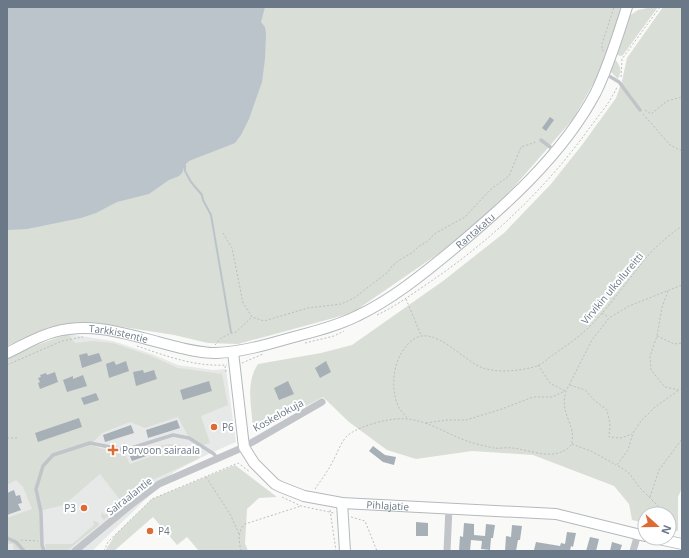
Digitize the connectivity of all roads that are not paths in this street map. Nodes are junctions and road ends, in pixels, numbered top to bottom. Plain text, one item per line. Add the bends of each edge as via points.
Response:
1 (627, 7) edge
2 (604, 73) junction
3 (640, 110) road end
4 (540, 140) road end
5 (555, 151) junction
6 (233, 352) junction
7 (7, 353) edge
8 (322, 402) dead end
9 (244, 447) junction
10 (218, 458) junction
11 (342, 503) junction
12 (449, 508) junction
13 (637, 534) edge
14 (7, 538) edge
15 (83, 549) edge
16 (24, 551) edge
17 (44, 551) edge
18 (75, 551) edge
19 (345, 551) edge
20 (447, 551) edge

1 - 2 street, Rantakatu
2 - 3 lane via 619,82
2 - 5 street, Rantakatu via 585,110
4 - 5 lane
5 - 6 street, Rantakatu via 484,224 429,269 383,301 330,327
6 - 7 street, Tarkkistentie via 196,351 96,328 53,332
6 - 9 street, Pihlajatie
8 - 9 street, Koskelokuja
9 - 10 street, Sairaalantie
9 - 11 street, Pihlajatie via 254,464 275,484 331,507
10 - 15 street, Sairaalantie via 159,484 132,504
10 - 17 lane via 189,438 173,435 125,450 90,443 53,455 43,466 36,489 41,512
11 - 12 street, Pihlajatie
11 - 19 street
12 - 13 street, Pihlajatie via 556,514
12 - 20 street
14 - 16 lane via 16,542
15 - 18 street, Sairaalantie

